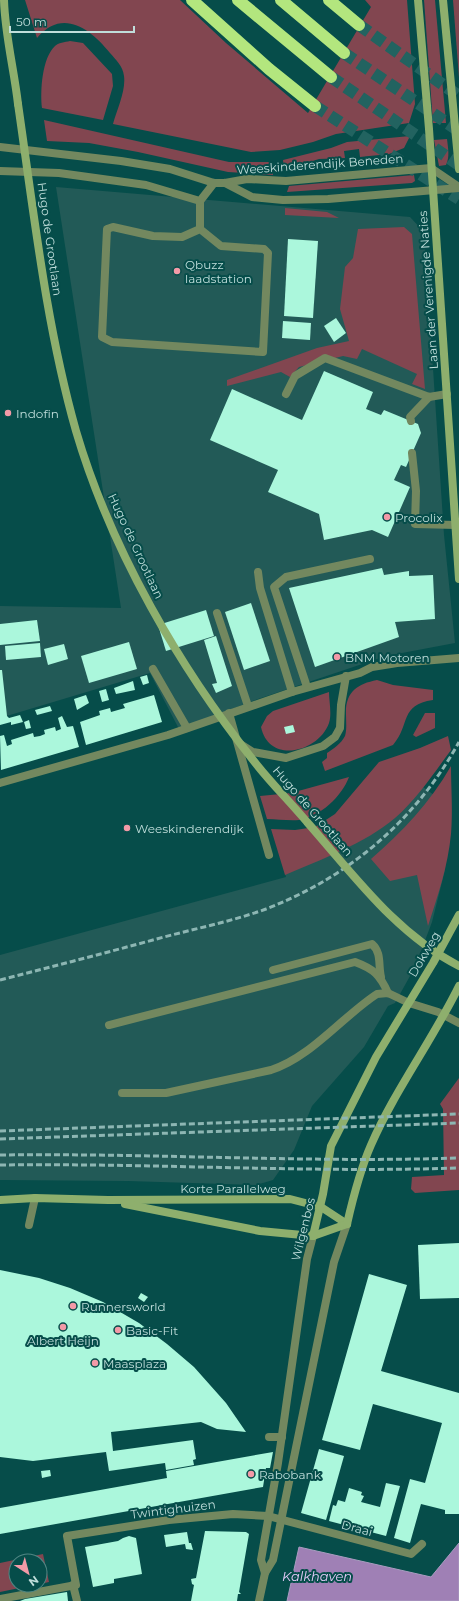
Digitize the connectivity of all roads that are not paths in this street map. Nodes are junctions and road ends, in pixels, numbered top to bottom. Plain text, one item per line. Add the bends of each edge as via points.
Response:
1 (4, 0) edge
2 (192, 0) edge
3 (238, 0) edge
4 (281, 0) edge
5 (329, 0) edge
6 (418, 0) edge
7 (443, 0) edge
8 (0, 18) edge
9 (359, 25) tunnel mouth
10 (5, 28) junction
11 (344, 53) tunnel mouth
12 (331, 78) tunnel mouth
13 (315, 106) tunnel mouth
14 (0, 147) edge
15 (431, 168) junction
16 (459, 169) edge
17 (0, 171) edge
18 (214, 182) junction
19 (225, 183) junction
20 (459, 188) edge
21 (433, 191) junction
22 (200, 201) junction
23 (200, 229) junction
24 (286, 394) dead end
25 (447, 394) junction
26 (429, 397) junction
27 (411, 421) dead end
28 (412, 453) dead end
29 (456, 525) junction
30 (370, 559) dead end
31 (258, 572) dead end
32 (459, 579) edge
33 (217, 613) dead end
34 (459, 658) edge
35 (153, 669) dead end
36 (346, 676) junction
37 (307, 687) junction
38 (292, 692) junction
39 (248, 706) junction
40 (230, 713) junction
41 (187, 728) junction
42 (238, 742) junction
43 (0, 783) edge
44 (269, 855) dead end
45 (459, 915) edge
46 (459, 966) edge
47 (273, 970) dead end
48 (381, 977) junction
49 (459, 986) edge
50 (388, 993) junction
51 (409, 1003) junction
52 (445, 1015) junction
53 (459, 1023) edge
54 (109, 1025) dead end
55 (122, 1093) dead end
56 (35, 1198) junction
57 (0, 1200) edge
58 (108, 1200) junction
59 (321, 1207) junction
60 (347, 1224) junction
61 (30, 1225) dead end
62 (313, 1236) junction
63 (269, 1437) dead end
64 (282, 1437) junction
65 (268, 1516) junction
66 (282, 1519) junction
67 (422, 1544) dead end
68 (265, 1572) junction
69 (73, 1585) junction
70 (0, 1599) edge
71 (77, 1601) edge
72 (259, 1601) edge

1 - 10 main road, Hugo de Grootlaan
2 - 13 highway via 269,69
3 - 12 highway
4 - 11 highway
5 - 9 highway
6 - 15 main road, Laan der Verenigde Naties
7 - 16 main road
8 - 10 main road, Hugo de Grootlaan
10 - 46 main road, Hugo de Grootlaan, bridge via 12,57 43,280 59,362 77,432 93,480 142,590 212,705 258,766 374,898 417,940
14 - 18 street, Weeskinderendijk Beneden via 64,153 170,169
15 - 19 street, Weeskinderendijk Beneden via 286,181 247,179
15 - 20 street, Weeskinderendijk Beneden
15 - 21 main road, Laan der Verenigde Naties
17 - 22 street via 59,173 146,185
18 - 19 street, Weeskinderendijk Beneden
18 - 22 street
19 - 21 street, Weeskinderendijk Beneden via 252,197 283,200
20 - 21 street, Weeskinderendijk Beneden
21 - 25 main road, Laan der Verenigde Naties
22 - 23 street
23 - 23 street via 221,246 264,249 268,253 263,352 112,342 102,337 107,229 113,227 153,236 182,237
24 - 26 street via 295,376 325,358
25 - 26 street
25 - 29 main road, Laan der Verenigde Naties
26 - 27 street via 410,417
28 - 29 street via 416,491 415,524
29 - 32 main road, Laan der Verenigde Naties
30 - 37 street via 286,576 274,587
31 - 38 street via 260,588
33 - 39 street
34 - 36 street via 397,662
35 - 41 street
36 - 37 street
36 - 42 street via 340,728 335,737 323,746 286,758 253,752
37 - 38 street
38 - 39 street
39 - 40 street
40 - 41 street
40 - 42 street
41 - 43 street
42 - 44 street
45 - 51 main road, Dokweg
47 - 48 street via 370,944 376,948 379,956
48 - 50 street
48 - 54 street via 367,966 355,962
49 - 52 main road
50 - 51 street
50 - 55 street via 377,994 368,1000 300,1056 279,1068 166,1093
51 - 52 street
51 - 59 main road, Wilgenbos via 376,1057 331,1146
52 - 53 street
52 - 60 main road via 370,1146
56 - 57 main road, Korte Parallelweg
56 - 58 main road, Korte Parallelweg
56 - 61 street
58 - 59 main road, Korte Parallelweg via 290,1199
58 - 62 main road, Korte Parallelweg via 260,1231
59 - 60 main road, Korte Parallelweg
59 - 62 main road, Wilgenbos
60 - 62 main road, Korte Parallelweg
60 - 66 street via 334,1262
62 - 64 street, Wilgenbos via 307,1259
63 - 64 street
64 - 65 street, Wilgenbos
65 - 66 street, Twintighuizen
65 - 68 street, Wilgenbos via 261,1560
65 - 69 street, Twintighuizen via 233,1514 169,1520 67,1536 76,1585
66 - 67 street, Draai via 410,1554
66 - 68 street via 273,1560
68 - 72 street
69 - 70 street
69 - 71 street

